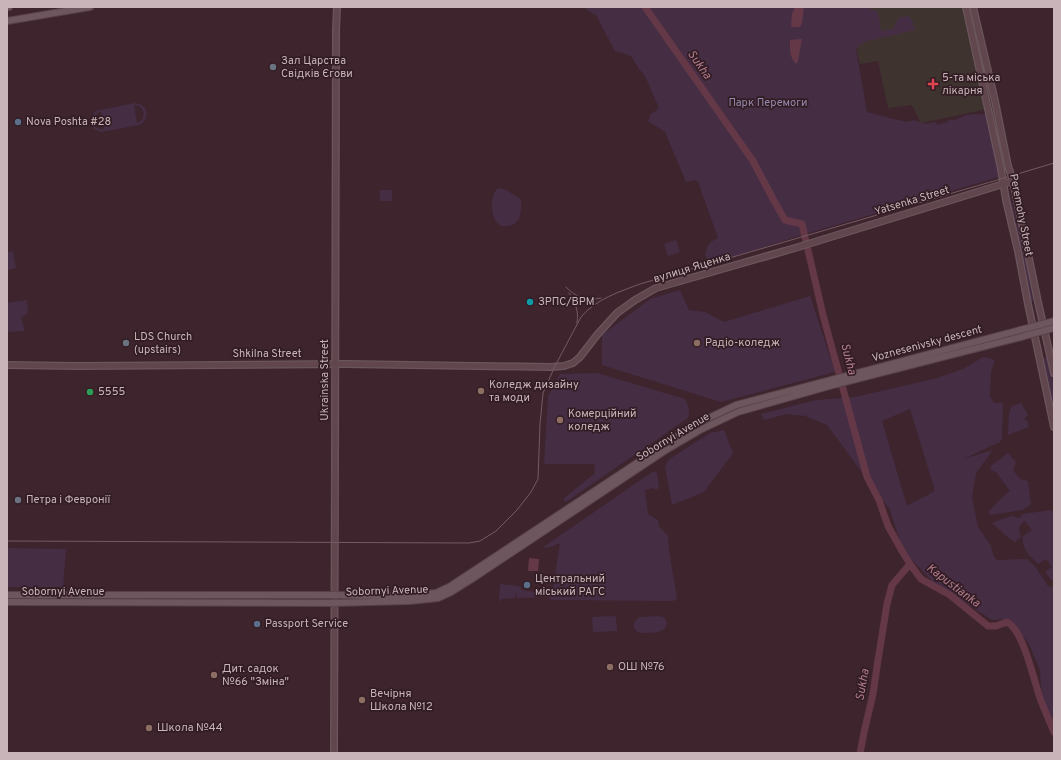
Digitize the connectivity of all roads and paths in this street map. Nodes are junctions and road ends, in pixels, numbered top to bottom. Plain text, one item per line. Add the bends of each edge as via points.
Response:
1 (90, 7) edge
2 (337, 7) edge
3 (966, 7) edge
4 (973, 7) edge
5 (7, 21) edge
6 (996, 104) junction
7 (987, 106) junction
8 (1013, 181) junction
9 (1003, 184) junction
10 (796, 248) joint
11 (1027, 248) junction
12 (1018, 251) junction
13 (1054, 321) edge
14 (1054, 328) edge
15 (1021, 333) junction
16 (335, 364) junction
17 (7, 365) edge
18 (551, 367) joint
19 (1054, 373) edge
20 (833, 383) junction
21 (736, 405) joint
22 (738, 412) joint
23 (1054, 427) edge
24 (7, 595) edge
25 (231, 595) junction
26 (334, 595) junction
27 (107, 599) junction
28 (7, 602) edge
29 (231, 602) junction
30 (334, 603) junction
31 (334, 753) edge

1 - 5 main road
2 - 16 main road, Ukrainska Street
3 - 7 main road, Peremohy Street
4 - 6 main road, Peremohy Street
6 - 7 main road
6 - 8 main road, Peremohy Street
7 - 9 main road, Peremohy Street
8 - 9 main road, Yatsenka Street
8 - 11 main road, Peremohy Street
9 - 10 main road, Yatsenka Street
9 - 12 main road, Peremohy Street
10 - 18 main road, вулиця Яценка via 656,288 617,313 574,363
11 - 12 main road
11 - 19 main road, Peremohy Street
12 - 23 main road, Peremohy Street
13 - 15 main road, Voznesenivsky descent, bridge
14 - 15 main road, Voznesenivsky descent, bridge
15 - 20 main road, Voznesenivsky descent
16 - 17 main road, Shkilna Street
16 - 18 main road, Shkilna Street
16 - 26 main road, Ukrainska Street
20 - 21 main road, Voznesenivsky descent
20 - 22 main road, Voznesenivsky descent
21 - 26 main road, Sobornyi Avenue via 696,424 436,593
22 - 30 main road, Sobornyi Avenue via 666,450 451,592 428,600
24 - 27 main road, Sobornyi Avenue
25 - 26 main road, Sobornyi Avenue
25 - 27 main road, Sobornyi Avenue
25 - 29 main road
26 - 30 main road, Ukrainska Street
27 - 28 main road, Sobornyi Avenue
27 - 29 main road, Sobornyi Avenue
29 - 30 main road, Sobornyi Avenue
30 - 31 main road, Ukrainska Street

